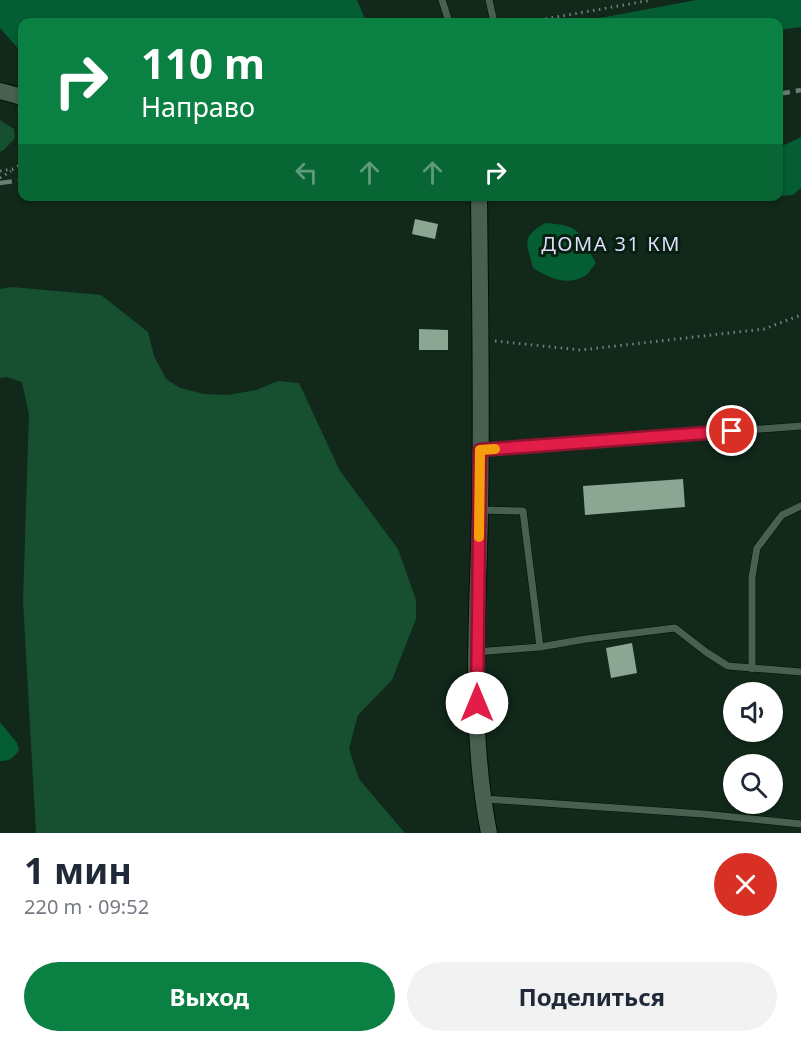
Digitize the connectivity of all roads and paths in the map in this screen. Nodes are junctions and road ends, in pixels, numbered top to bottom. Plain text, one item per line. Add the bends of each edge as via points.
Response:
1 (442, 0) edge
2 (489, 0) edge
3 (652, 0) edge
4 (448, 18) edge
5 (493, 18) edge
6 (551, 18) edge
7 (0, 91) edge
8 (18, 96) edge
9 (18, 166) edge
10 (13, 169) junction
11 (0, 171) edge
12 (0, 178) edge
13 (479, 201) edge
14 (801, 315) edge
15 (482, 340) junction
16 (801, 426) edge
17 (480, 450) junction
18 (801, 506) edge
19 (480, 510) junction
20 (540, 647) junction
21 (476, 652) junction
22 (752, 669) junction
23 (801, 672) edge
24 (482, 799) junction
25 (801, 824) edge
26 (489, 833) edge

1 - 4 lane
2 - 5 lane
3 - 6 path
7 - 8 main road
9 - 10 path
10 - 11 path
10 - 12 path
13 - 15 main road
14 - 15 path via 764,329 581,350
15 - 17 main road
16 - 17 lane
17 - 19 main road
18 - 22 lane via 782,515 757,548 752,577
19 - 20 lane via 523,511
19 - 21 main road
20 - 21 lane
20 - 22 lane via 675,628 728,666
21 - 24 main road
22 - 23 lane
24 - 25 lane
24 - 26 main road

